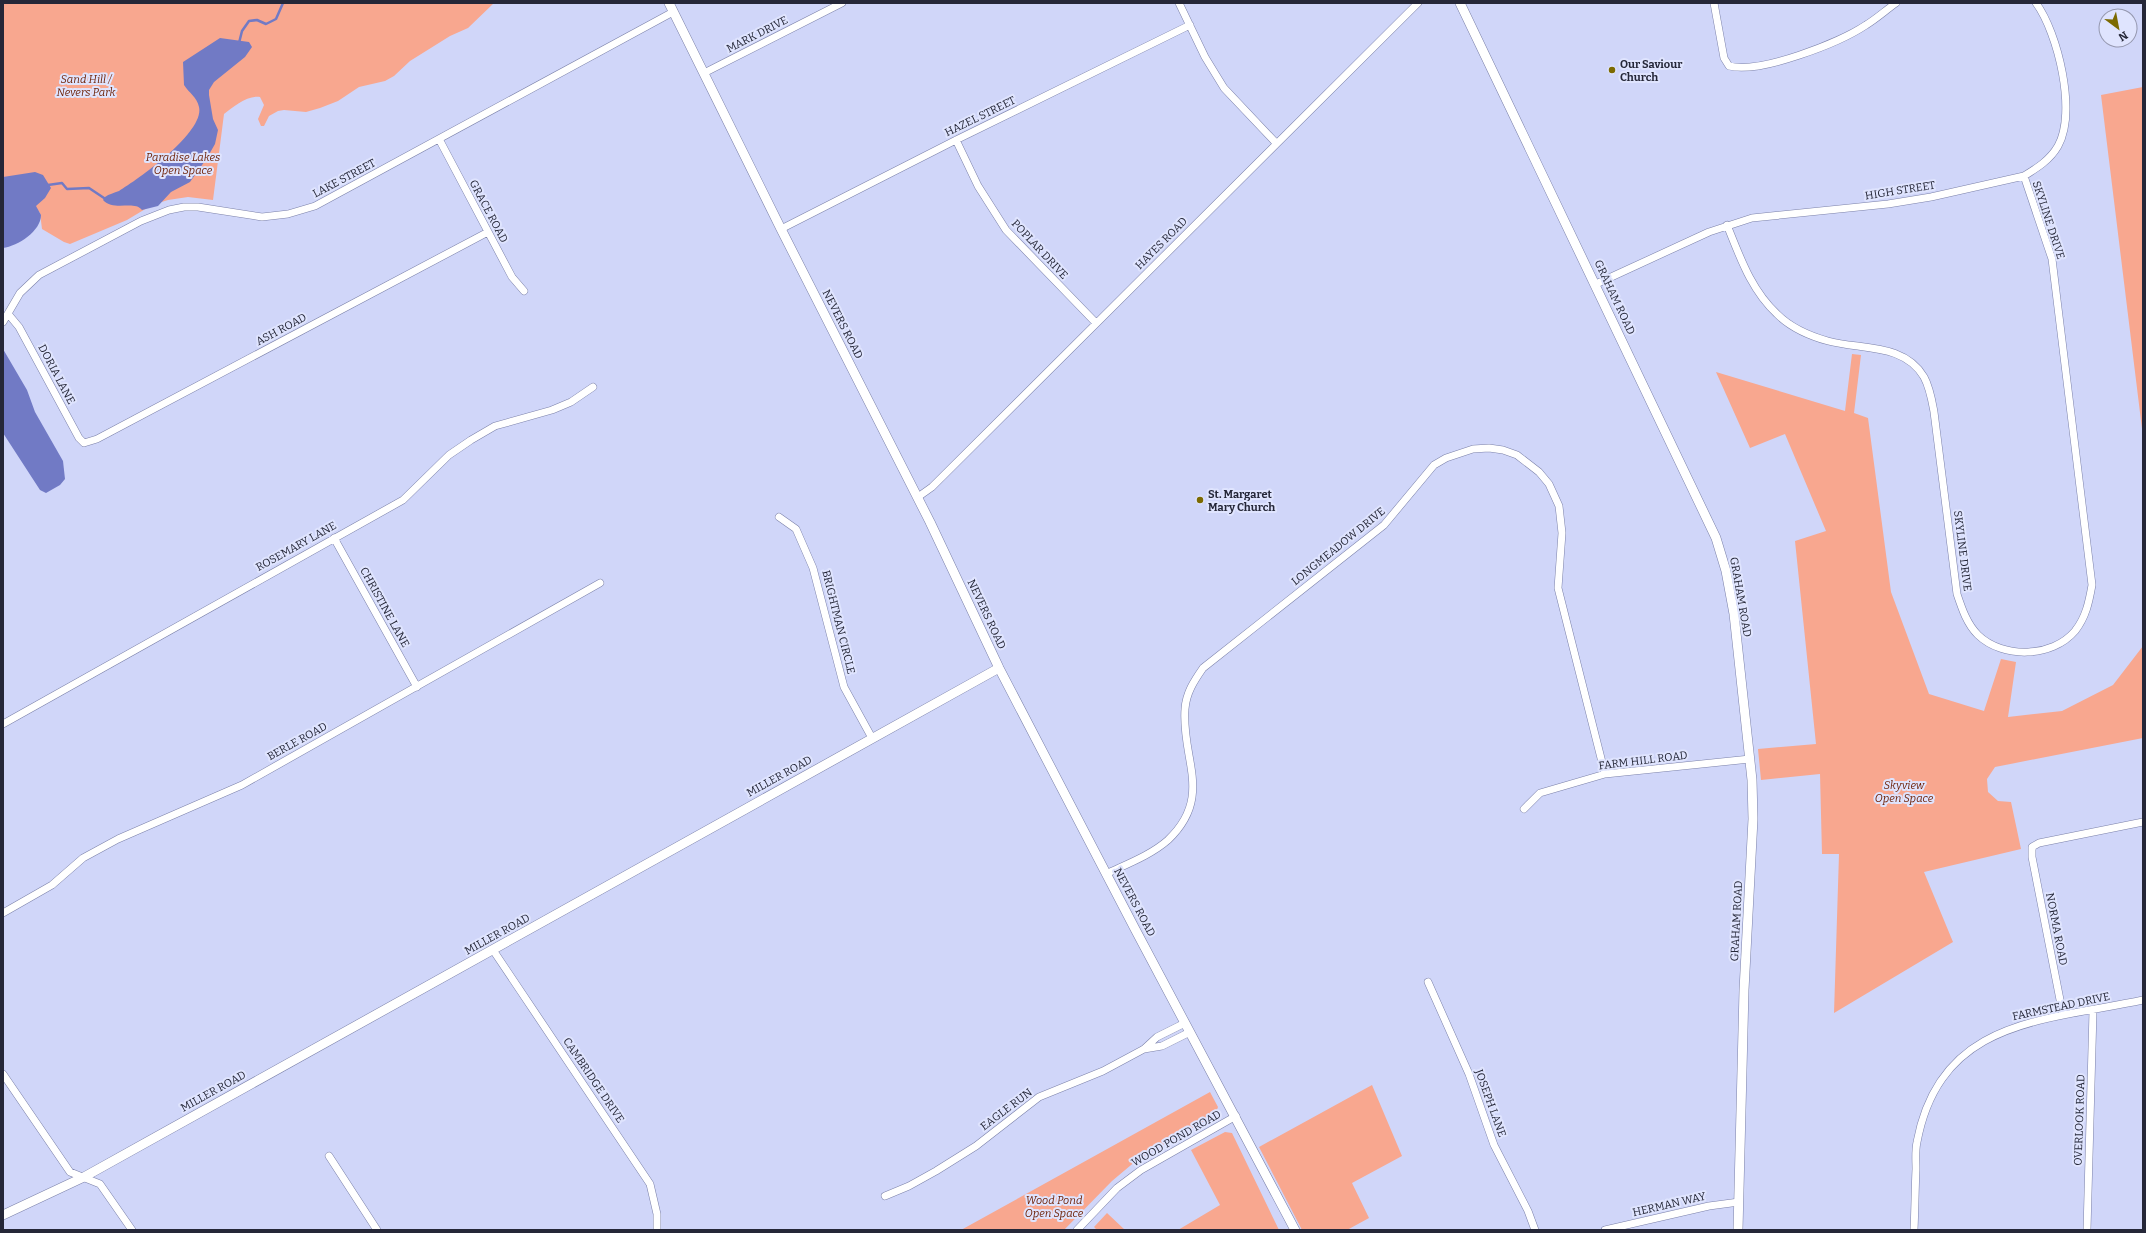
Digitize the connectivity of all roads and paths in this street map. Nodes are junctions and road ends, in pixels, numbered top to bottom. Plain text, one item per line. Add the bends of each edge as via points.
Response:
1 (669, 3) edge
2 (842, 3) edge
3 (1179, 3) edge
4 (1418, 3) edge
5 (1460, 3) edge
6 (1714, 3) edge
7 (1896, 3) edge
8 (2036, 3) edge
9 (673, 12) junction
10 (1190, 25) junction
11 (704, 73) junction
12 (439, 139) junction
13 (956, 140) junction
14 (1276, 143) junction
15 (2024, 176) junction
16 (1727, 225) junction
17 (781, 229) junction
18 (488, 232) junction
19 (1596, 284) junction
20 (524, 291) dead end
21 (9, 315) junction
22 (3, 322) edge
23 (1096, 323) junction
24 (593, 387) dead end
25 (84, 443) joint
26 (918, 497) junction
27 (779, 517) dead end
28 (334, 538) junction
29 (600, 583) dead end
30 (999, 668) junction
31 (417, 687) junction
32 (3, 724) edge
33 (872, 738) junction
34 (1750, 759) junction
35 (1605, 774) junction
36 (1524, 809) dead end
37 (2143, 822) edge
38 (1106, 874) junction
39 (3, 913) edge
40 (494, 950) junction
41 (1428, 982) dead end
42 (2143, 1000) edge
43 (2093, 1011) junction
44 (2063, 1015) junction
45 (1185, 1023) junction
46 (1190, 1032) junction
47 (1144, 1050) junction
48 (3, 1074) edge
49 (1236, 1116) junction
50 (329, 1156) dead end
51 (84, 1177) junction
52 (886, 1196) dead end
53 (1739, 1202) junction
54 (3, 1215) edge
55 (132, 1230) edge
56 (377, 1230) edge
57 (657, 1230) edge
58 (1077, 1230) edge
59 (1295, 1230) edge
60 (1535, 1230) edge
61 (1605, 1230) edge
62 (1738, 1230) edge
63 (1914, 1230) edge
64 (2087, 1230) edge

1 - 9 street, NEVERS ROAD
2 - 11 street, MARK DRIVE
3 - 10 street
4 - 14 street, HAYES ROAD
5 - 19 street, GRAHAM ROAD
6 - 7 street via 1724,58 1729,66 1740,68 1820,48 1866,26
8 - 15 street, HIGH STREET via 2055,43 2066,116 2064,132 2050,157
9 - 11 street, NEVERS ROAD
9 - 12 street, LAKE STREET
10 - 13 street, HAZEL STREET
10 - 14 street via 1224,88
11 - 17 street, NEVERS ROAD
12 - 18 street, GRACE ROAD
12 - 21 street, LAKE STREET via 315,206 288,214 262,217 184,206 141,221 39,275 20,294
13 - 17 street, HAZEL STREET
13 - 23 street, POPLAR DRIVE via 978,186 1006,230
14 - 23 street, HAYES ROAD
15 - 16 street, HIGH STREET via 1931,197 1752,218
15 - 16 street, SKYLINE DRIVE via 2052,259 2092,585 2088,609 2074,631 2053,646 2023,653 1999,649 1978,635 1964,615 1957,594 1931,394 1924,378 1914,365 1899,354 1827,341 1801,331 1778,315 1758,294 1742,265
16 - 19 street, HIGH STREET
17 - 26 street, NEVERS ROAD
18 - 20 street, GRACE ROAD via 512,277
18 - 25 street, ASH ROAD via 97,439
19 - 34 street, GRAHAM ROAD via 1716,538 1726,571 1734,614
21 - 22 street, LAKE STREET
21 - 25 street, DORIA LANE via 19,327
23 - 26 street, HAYES ROAD via 932,487
24 - 28 street, ROSEMARY LANE via 571,402 552,410 489,429 449,455 403,500
26 - 30 street, NEVERS ROAD
27 - 33 street, BRIGHTMAN CIRCLE via 796,529 813,568 844,687
28 - 31 street, CHRISTINE LANE
28 - 32 street, ROSEMARY LANE
29 - 31 street, BERLE ROAD
30 - 33 street, MILLER ROAD
30 - 38 street, NEVERS ROAD
31 - 39 street, BERLE ROAD via 242,785 118,839 83,858 52,885
33 - 40 street, MILLER ROAD
34 - 35 street, FARM HILL ROAD
34 - 53 street, GRAHAM ROAD via 1753,820 1744,990
35 - 36 street, FARM HILL ROAD via 1540,793
35 - 38 street, LONGMEADOW DRIVE via 1558,588 1562,520 1555,494 1539,472 1517,455 1503,450 1473,449 1446,458 1434,466 1384,525 1203,668 1188,693 1185,709 1194,788 1186,816 1167,840 1153,851
37 - 44 street, NORMA ROAD via 2039,842 2032,847
38 - 45 street, NEVERS ROAD
40 - 51 street, MILLER ROAD
40 - 57 street, CAMBRIDGE DRIVE via 650,1184 657,1214
41 - 60 street, JOSEPH LANE via 1469,1074 1494,1145
42 - 43 street, FARMSTEAD DRIVE
43 - 44 street, FARMSTEAD DRIVE
43 - 64 street, OVERLOOK ROAD
44 - 63 street, FARMSTEAD DRIVE via 2010,1028 1991,1036 1972,1048 1940,1081 1924,1111 1916,1144
45 - 46 street, NEVERS ROAD
45 - 47 street, EAGLE RUN via 1157,1037
46 - 47 street, EAGLE RUN via 1162,1046
46 - 49 street, NEVERS ROAD
47 - 52 street, EAGLE RUN via 1103,1071 1039,1097 976,1146 910,1186
48 - 51 street via 70,1172
49 - 58 street, WOOD POND ROAD via 1141,1170 1117,1188
49 - 59 street, NEVERS ROAD
50 - 56 street
51 - 54 street, MILLER ROAD
51 - 55 street via 100,1184
53 - 61 street, HERMAN WAY via 1709,1206
53 - 62 street, GRAHAM ROAD

